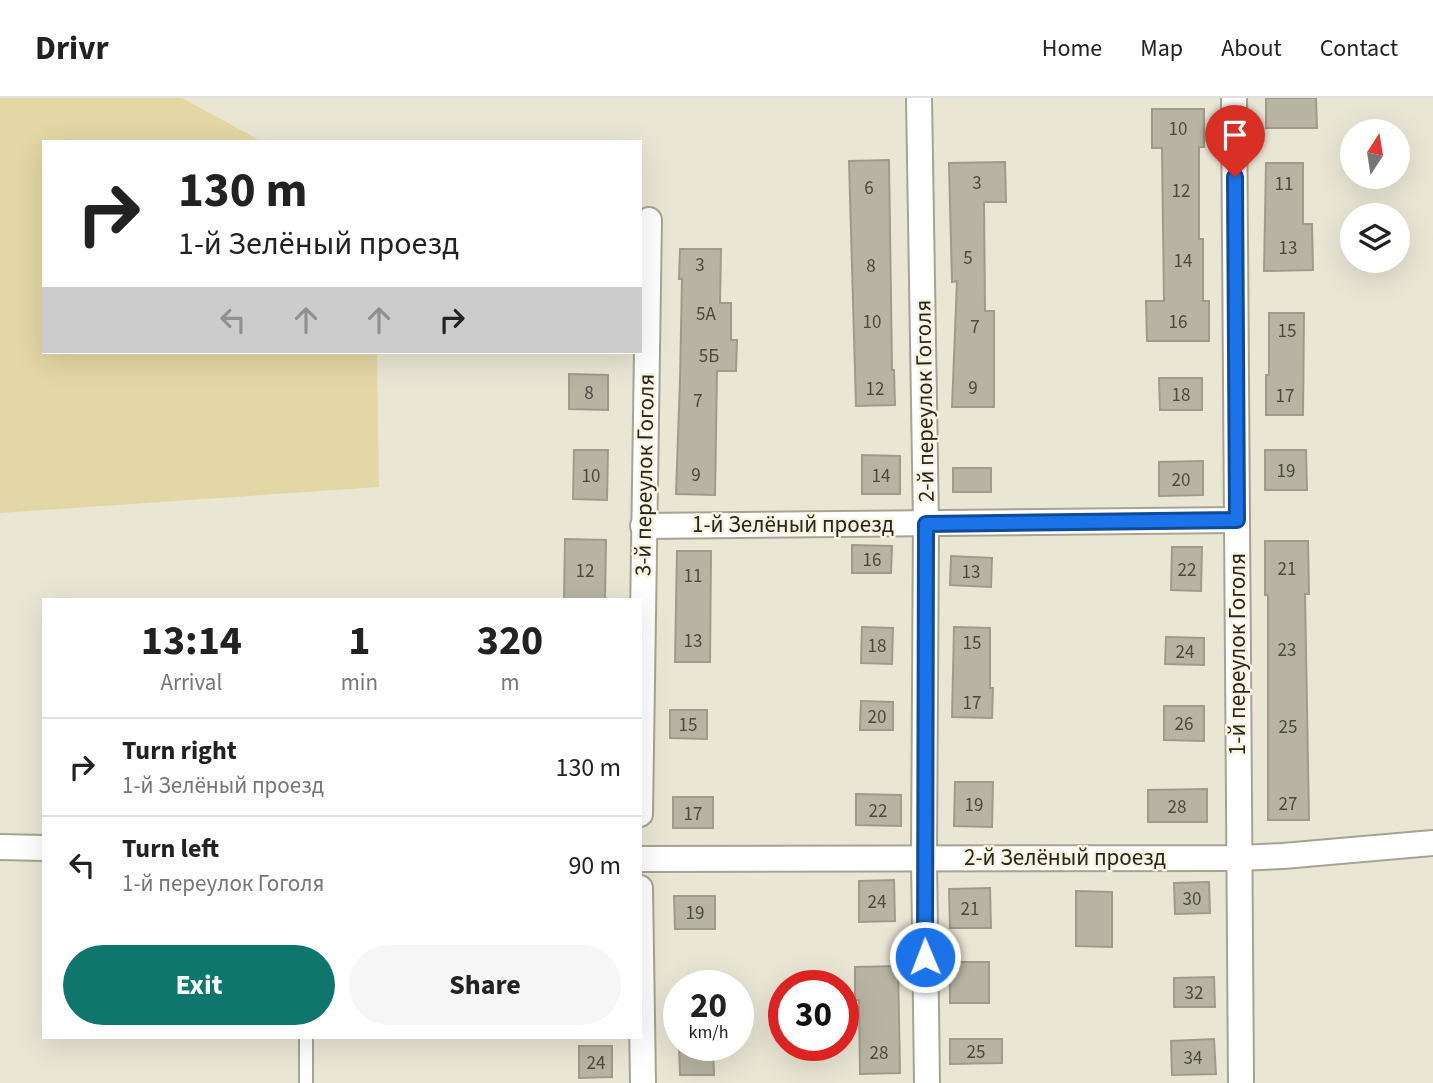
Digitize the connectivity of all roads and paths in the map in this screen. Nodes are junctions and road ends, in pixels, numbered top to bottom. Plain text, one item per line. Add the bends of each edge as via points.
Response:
1 (919, 98) edge
2 (1234, 98) edge
3 (649, 220) dead end
4 (1237, 520) junction
5 (926, 524) junction
6 (643, 526) junction
7 (642, 622) edge
8 (1433, 843) edge
9 (0, 847) edge
10 (42, 848) edge
11 (924, 857) junction
12 (1238, 858) junction
13 (642, 859) edge
14 (642, 1018) edge
15 (306, 1039) edge
16 (306, 1083) edge
17 (643, 1083) edge
18 (927, 1083) edge
19 (1241, 1083) edge

1 - 5 street, 2-й переулок Гоголя
2 - 4 street, 1-й переулок Гоголя
3 - 6 street, 3-й переулок Гоголя
4 - 5 street, 1-й Зелёный проезд
4 - 12 street, 1-й переулок Гоголя
5 - 6 street, 1-й Зелёный проезд
5 - 11 street, 2-й переулок Гоголя
6 - 7 street, 3-й переулок Гоголя
8 - 12 street, 2-й Зелёный проезд
9 - 10 street
11 - 12 street, 2-й Зелёный проезд
11 - 13 street, 2-й Зелёный проезд
11 - 18 street, 2-й переулок Гоголя
12 - 19 street, 1-й переулок Гоголя
14 - 17 street
15 - 16 lane

